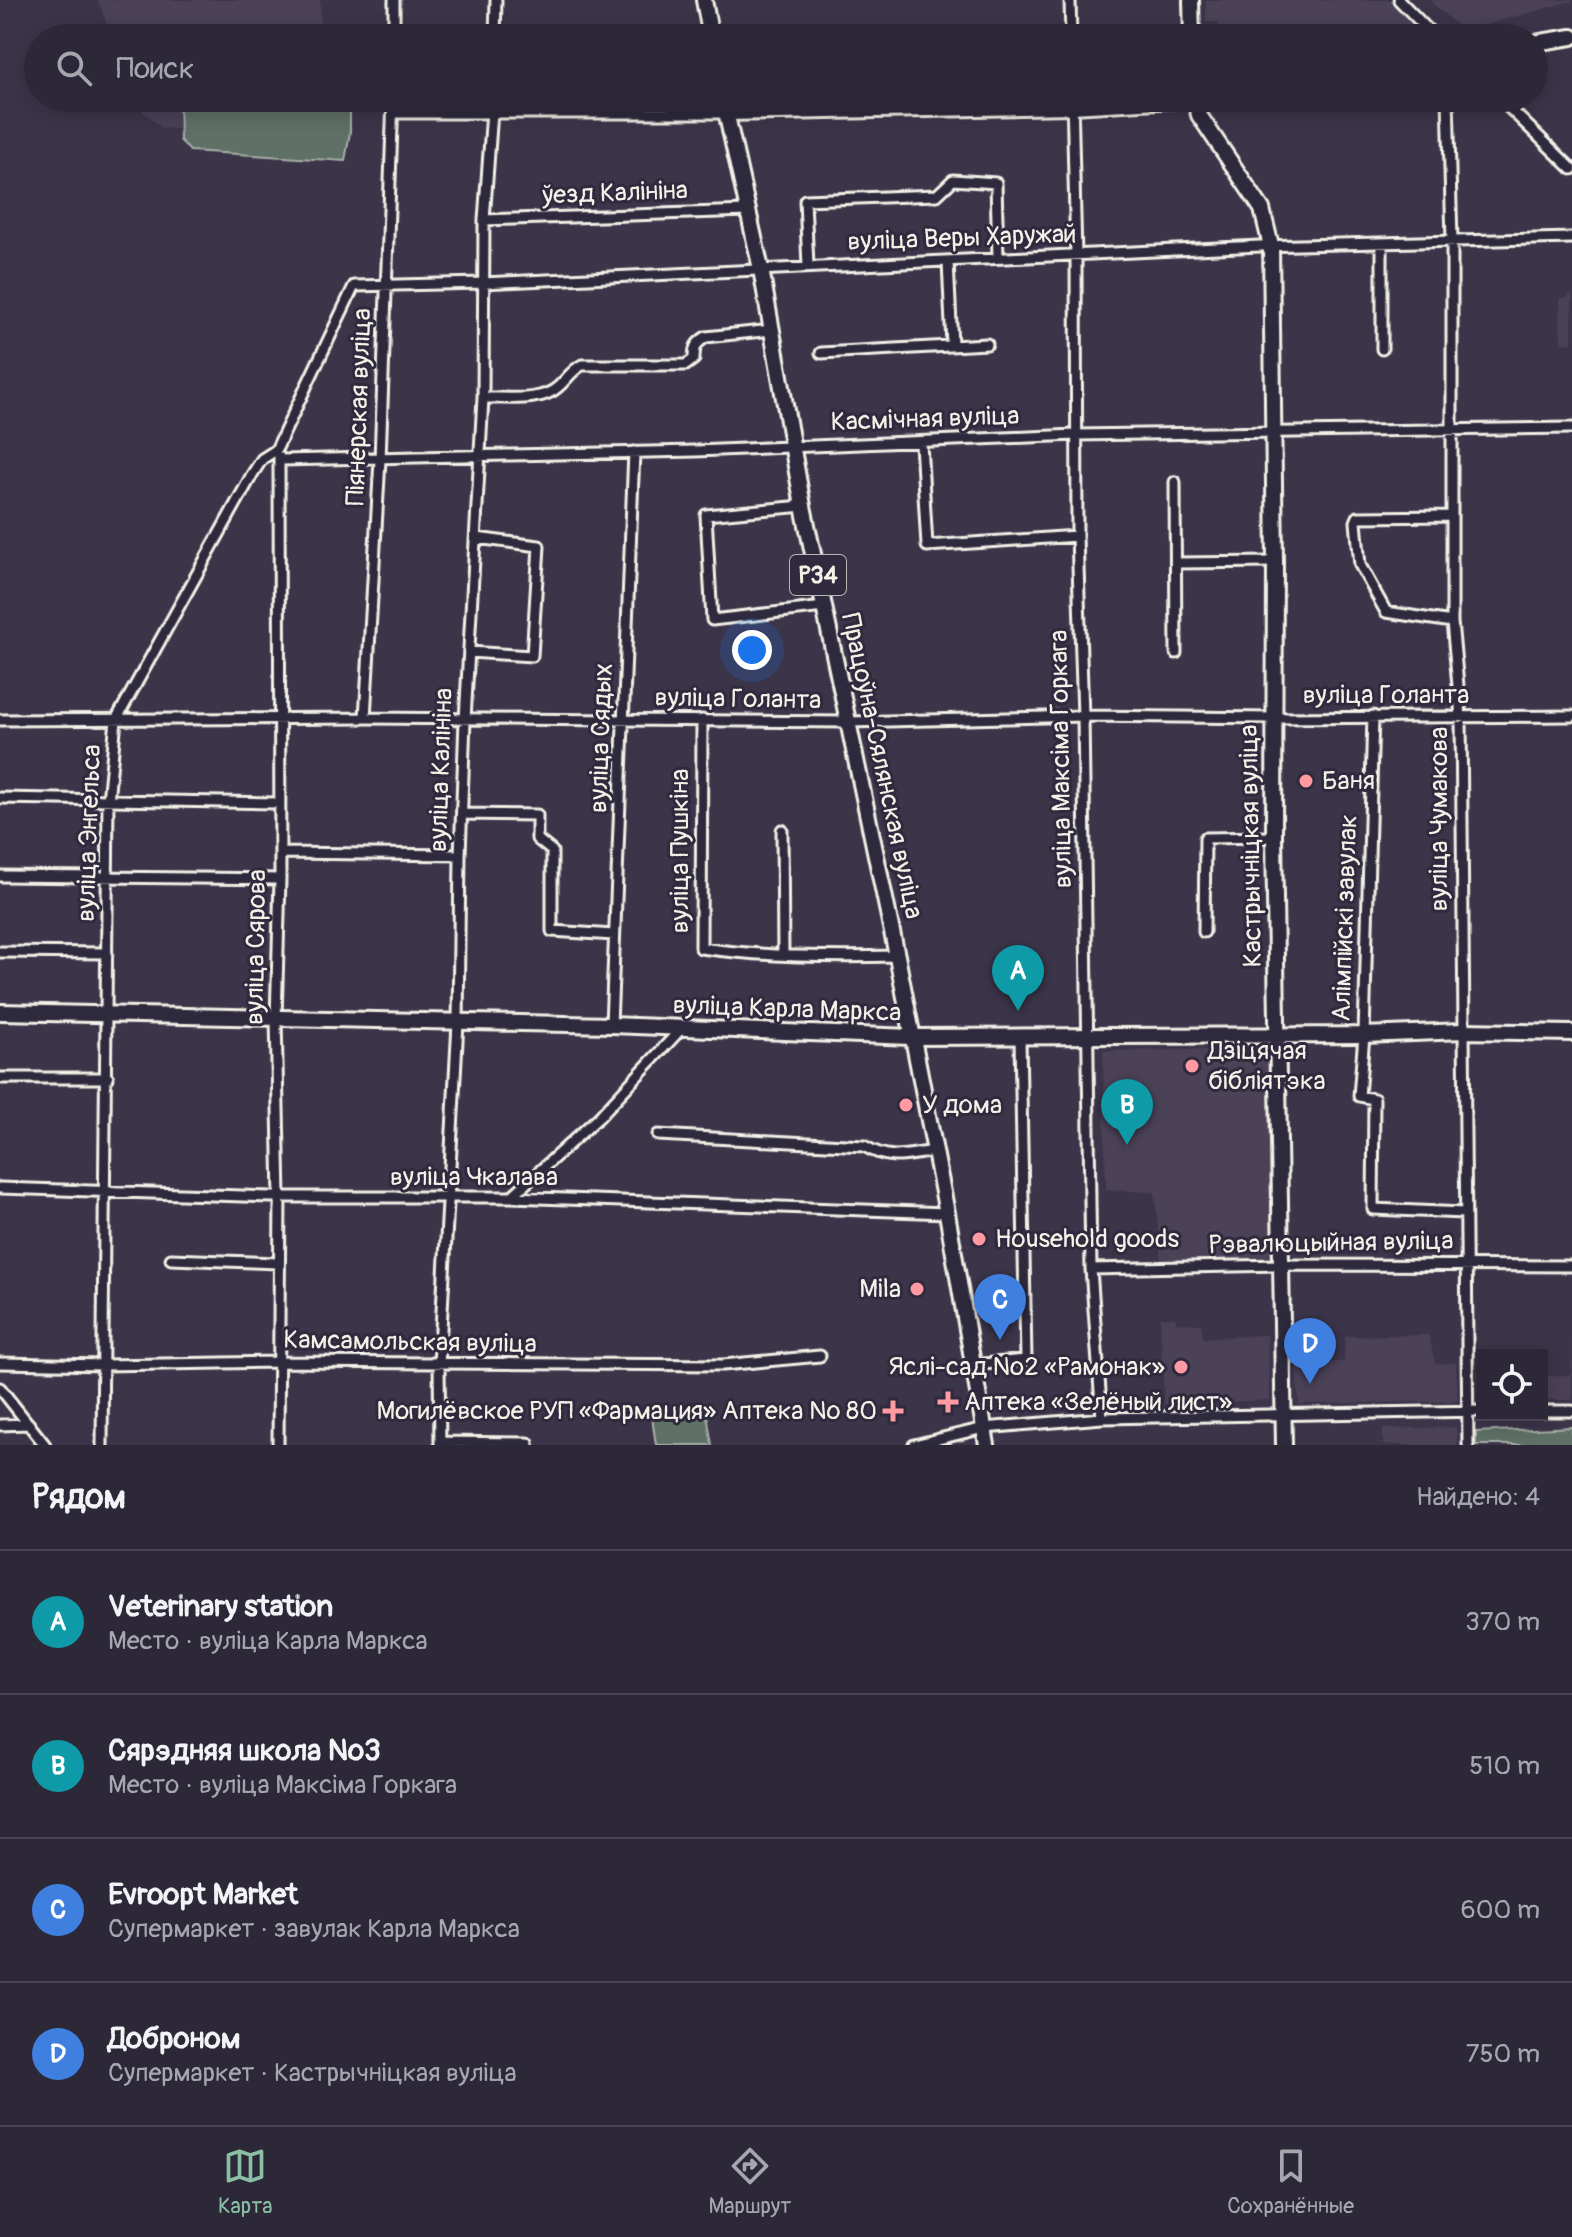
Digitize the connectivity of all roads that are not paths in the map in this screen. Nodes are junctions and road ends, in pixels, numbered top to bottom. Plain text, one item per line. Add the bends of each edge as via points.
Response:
1 (394, 0) edge
2 (496, 0) edge
3 (704, 0) edge
4 (1070, 0) edge
5 (1191, 0) edge
6 (1399, 0) edge
7 (394, 24) edge
8 (495, 24) edge
9 (708, 24) edge
10 (1071, 24) edge
11 (1192, 24) edge
12 (1422, 24) edge
13 (1572, 37) edge
14 (1548, 41) edge
15 (526, 112) edge
16 (725, 112) edge
17 (1072, 112) edge
18 (1199, 112) edge
19 (1448, 112) edge
20 (1513, 112) edge
21 (393, 113) joint
22 (493, 113) junction
23 (1572, 169) edge
24 (748, 211) junction
25 (484, 220) junction
26 (1572, 238) edge
27 (1452, 241) junction
28 (1382, 244) junction
29 (1271, 246) junction
30 (1076, 256) junction
31 (998, 258) junction
32 (948, 262) junction
33 (808, 266) junction
34 (761, 269) junction
35 (483, 283) junction
36 (386, 285) junction
37 (354, 286) joint
38 (772, 330) junction
39 (987, 344) dead end
40 (952, 345) junction
41 (1382, 349) dead end
42 (821, 353) dead end
43 (483, 398) junction
44 (1572, 428) edge
45 (1453, 429) junction
46 (1272, 430) junction
47 (1076, 435) junction
48 (921, 443) junction
49 (792, 446) junction
50 (276, 450) junction
51 (634, 452) junction
52 (478, 456) junction
53 (281, 460) junction
54 (380, 460) junction
55 (1175, 482) dead end
56 (803, 506) junction
57 (1452, 516) junction
58 (1077, 536) junction
59 (476, 538) junction
60 (1275, 562) junction
61 (1177, 563) junction
62 (824, 607) junction
63 (1452, 622) junction
64 (469, 652) junction
65 (1176, 653) dead end
66 (1083, 716) junction
67 (1373, 716) junction
68 (1572, 716) edge
69 (1461, 717) junction
70 (365, 718) junction
71 (1274, 718) junction
72 (624, 719) junction
73 (0, 720) edge
74 (116, 720) junction
75 (278, 720) junction
76 (465, 720) junction
77 (702, 720) junction
78 (849, 722) junction
79 (0, 798) edge
80 (108, 801) junction
81 (279, 803) junction
82 (463, 814) junction
83 (1205, 826) dead end
84 (782, 830) dead end
85 (1274, 837) junction
86 (1205, 838) junction
87 (280, 853) junction
88 (460, 855) junction
89 (0, 876) edge
90 (107, 879) junction
91 (280, 879) junction
92 (1204, 932) dead end
93 (614, 935) junction
94 (0, 952) edge
95 (107, 953) junction
96 (783, 955) junction
97 (897, 956) junction
98 (0, 1012) edge
99 (106, 1013) junction
100 (276, 1019) junction
101 (458, 1023) junction
102 (611, 1025) junction
103 (681, 1029) junction
104 (1463, 1031) junction
105 (1278, 1033) junction
106 (1572, 1033) edge
107 (1364, 1035) junction
108 (911, 1037) junction
109 (1087, 1037) junction
110 (1020, 1038) junction
111 (0, 1078) edge
112 (108, 1078) junction
113 (658, 1135) dead end
114 (935, 1151) junction
115 (0, 1188) edge
116 (104, 1190) junction
117 (280, 1197) junction
118 (511, 1197) junction
119 (447, 1198) junction
120 (947, 1213) junction
121 (1464, 1213) junction
122 (171, 1259) dead end
123 (278, 1263) junction
124 (1466, 1264) junction
125 (1282, 1265) junction
126 (1572, 1266) edge
127 (1091, 1269) junction
128 (820, 1356) dead end
129 (279, 1362) junction
130 (0, 1363) edge
131 (104, 1365) junction
132 (439, 1365) junction
133 (972, 1365) junction
134 (0, 1388) edge
135 (1468, 1411) junction
136 (1476, 1411) edge
137 (1548, 1411) edge
138 (1572, 1411) edge
139 (1284, 1416) junction
140 (1102, 1418) junction
141 (29, 1424) junction
142 (0, 1425) edge
143 (984, 1428) junction
144 (440, 1444) edge
145 (45, 1445) edge
146 (102, 1445) edge
147 (278, 1445) edge
148 (528, 1445) edge
149 (914, 1445) edge
150 (987, 1445) edge
151 (1284, 1445) edge
152 (1468, 1445) edge

1 - 7 street
2 - 8 street
3 - 9 street
4 - 10 street
5 - 11 street
6 - 12 street
13 - 14 street
15 - 22 street
16 - 24 street, Працоўна-Сялянская вуліца / Р34
17 - 30 street, вуліца Максіма Горкага
18 - 29 street, Кастрычніцкая вуліца via 1262,209
19 - 27 street, вуліца Чумакова
20 - 23 street
21 - 22 street
21 - 36 street, Піянерская вуліца
22 - 25 street, вуліца Калініна
24 - 25 street, ўезд Калініна
24 - 34 street, Працоўна-Сялянская вуліца / Р34
25 - 35 street, вуліца Калініна
26 - 27 street, вуліца Веры Харужай
27 - 28 street, вуліца Веры Харужай
27 - 45 street, вуліца Чумакова
28 - 29 street, вуліца Веры Харужай
28 - 41 street
29 - 30 street, вуліца Веры Харужай
29 - 46 street, Кастрычніцкая вуліца
30 - 31 street, вуліца Веры Харужай
30 - 47 street, вуліца Максіма Горкага
31 - 32 street, вуліца Веры Харужай
31 - 33 street via 996,183 953,180 937,195 805,200
32 - 33 street, вуліца Веры Харужай
32 - 40 street
33 - 34 street, вуліца Веры Харужай
34 - 35 street, вуліца Веры Харужай
34 - 38 street, Працоўна-Сялянская вуліца / Р34
35 - 36 street, вуліца Веры Харужай
35 - 43 street, вуліца Калініна
36 - 37 street, вуліца Веры Харужай
36 - 54 street, Піянерская вуліца
37 - 50 street, вуліца Энгельса
38 - 43 street via 706,337 686,365 582,365 545,396
38 - 49 street, Працоўна-Сялянская вуліца / Р34
39 - 40 street
40 - 42 street
43 - 52 street, вуліца Калініна
44 - 45 street, Касмічная вуліца
45 - 46 street, Касмічная вуліца
45 - 57 street, вуліца Чумакова
46 - 47 street, Касмічная вуліца
46 - 60 street, Кастрычніцкая вуліца
47 - 48 street, Касмічная вуліца
47 - 58 street, вуліца Максіма Горкага
48 - 49 street, Касмічная вуліца
48 - 58 street via 927,546
49 - 51 street, Касмічная вуліца
49 - 56 street, Працоўна-Сялянская вуліца / Р34
50 - 53 street, вуліца Сярова
50 - 74 street, вуліца Энгельса via 253,472
51 - 52 street, Касмічная вуліца
51 - 72 street, вуліца Сядых
52 - 54 street, Касмічная вуліца
52 - 59 street, вуліца Калініна
53 - 54 street, Касмічная вуліца
53 - 75 street, вуліца Сярова
54 - 70 street, Піянерская вуліца
55 - 61 street
56 - 62 street, Працоўна-Сялянская вуліца / Р34
56 - 62 street via 706,515 712,620
57 - 63 street, вуліца Чумакова
57 - 63 street via 1358,517 1356,522 1360,565 1386,612
58 - 66 street, вуліца Максіма Горкага
59 - 64 street, вуліца Калініна
59 - 64 street via 539,546 532,656
60 - 61 street
60 - 71 street, Кастрычніцкая вуліца
61 - 65 street
62 - 78 street, Працоўна-Сялянская вуліца / Р34
63 - 69 street, вуліца Чумакова
64 - 76 street, вуліца Калініна
66 - 71 street, вуліца Голанта
66 - 78 street, вуліца Голанта
66 - 109 street, вуліца Максіма Горкага
67 - 69 street, вуліца Голанта
67 - 71 street, вуліца Голанта
67 - 107 street, Алімпійскі завулак
68 - 69 street, вуліца Голанта
69 - 104 street, вуліца Чумакова
70 - 75 street, вуліца Голанта
70 - 76 street, вуліца Голанта
71 - 85 street, Кастрычніцкая вуліца
72 - 76 street, вуліца Голанта
72 - 77 street, вуліца Голанта
72 - 93 street, вуліца Сядых
73 - 74 street, вуліца Голанта
74 - 75 street, вуліца Голанта
74 - 80 street, вуліца Энгельса
75 - 81 street, вуліца Сярова
76 - 82 street, вуліца Калініна
77 - 78 street, вуліца Голанта
77 - 96 street, вуліца Пушкіна via 701,948
78 - 97 street, Працоўна-Сялянская вуліца / Р34
79 - 80 street
80 - 81 street
80 - 90 street, вуліца Энгельса
81 - 87 street, вуліца Сярова
82 - 88 street, вуліца Калініна
82 - 93 street via 537,815 537,839 552,851 552,931
83 - 86 street
84 - 96 street
85 - 86 street
85 - 105 street, Кастрычніцкая вуліца
86 - 92 street
87 - 88 street
87 - 91 street, вуліца Сярова
88 - 101 street, вуліца Калініна
89 - 90 street
90 - 91 street
90 - 95 street, вуліца Энгельса
91 - 100 street, вуліца Сярова
93 - 102 street, вуліца Сядых
94 - 95 street
95 - 99 street, вуліца Энгельса
96 - 97 street, вуліца Пушкіна
97 - 108 street, Працоўна-Сялянская вуліца / Р34
98 - 99 street, вуліца Карла Маркса
99 - 100 street, вуліца Карла Маркса
99 - 112 street, вуліца Энгельса
100 - 101 street, вуліца Карла Маркса
100 - 117 street, вуліца Сярова
101 - 102 street, вуліца Карла Маркса
101 - 119 street, вуліца Калініна
102 - 103 street, вуліца Карла Маркса
103 - 108 street, вуліца Карла Маркса
103 - 118 street via 599,1117
104 - 106 street, вуліца Карла Маркса
104 - 107 street, вуліца Карла Маркса
104 - 121 street, вуліца Чумакова
105 - 107 street, вуліца Карла Маркса
105 - 109 street, вуліца Карла Маркса
105 - 125 street, Кастрычніцкая вуліца
107 - 121 street, Алімпійскі завулак via 1359,1096 1374,1099 1373,1209
108 - 110 street, вуліца Карла Маркса
108 - 114 street, Працоўна-Сялянская вуліца / Р34
109 - 110 street, вуліца Карла Маркса
109 - 127 street, вуліца Максіма Горкага
110 - 133 street via 1026,1360
111 - 112 street
112 - 116 street, вуліца Энгельса
113 - 114 street via 864,1146 881,1156
114 - 120 street, Працоўна-Сялянская вуліца / Р34
115 - 116 street, вуліца Чкалава
116 - 117 street, вуліца Чкалава
116 - 131 street, вуліца Энгельса
117 - 119 street, вуліца Чкалава
117 - 123 street, вуліца Сярова
118 - 119 street, вуліца Чкалава
118 - 120 street, вуліца Чкалава
119 - 132 street, вуліца Калініна
120 - 133 street, Працоўна-Сялянская вуліца / Р34
121 - 124 street, вуліца Чумакова
122 - 123 street
123 - 129 street, вуліца Сярова
124 - 125 street, Рэвалюцыйная вуліца
124 - 126 street, Рэвалюцыйная вуліца
124 - 135 street, вуліца Чумакова
125 - 127 street, Рэвалюцыйная вуліца
125 - 139 street, Кастрычніцкая вуліца
127 - 140 street, вуліца Максіма Горкага
128 - 132 street, Камсамольская вуліца via 723,1365
129 - 131 street, Камсамольская вуліца
129 - 132 street, Камсамольская вуліца
129 - 147 street, вуліца Сярова
130 - 131 street, Камсамольская вуліца
131 - 146 street, вуліца Энгельса
132 - 144 street, вуліца Калініна
133 - 143 street, Працоўна-Сялянская вуліца / Р34
134 - 141 street
135 - 136 street
135 - 139 street
135 - 152 street, вуліца Чумакова
137 - 138 street
139 - 140 street
139 - 151 street, Кастрычніцкая вуліца
140 - 143 street
141 - 142 street
141 - 145 street
143 - 149 street
143 - 150 street, Працоўна-Сялянская вуліца / Р34
144 - 148 street

